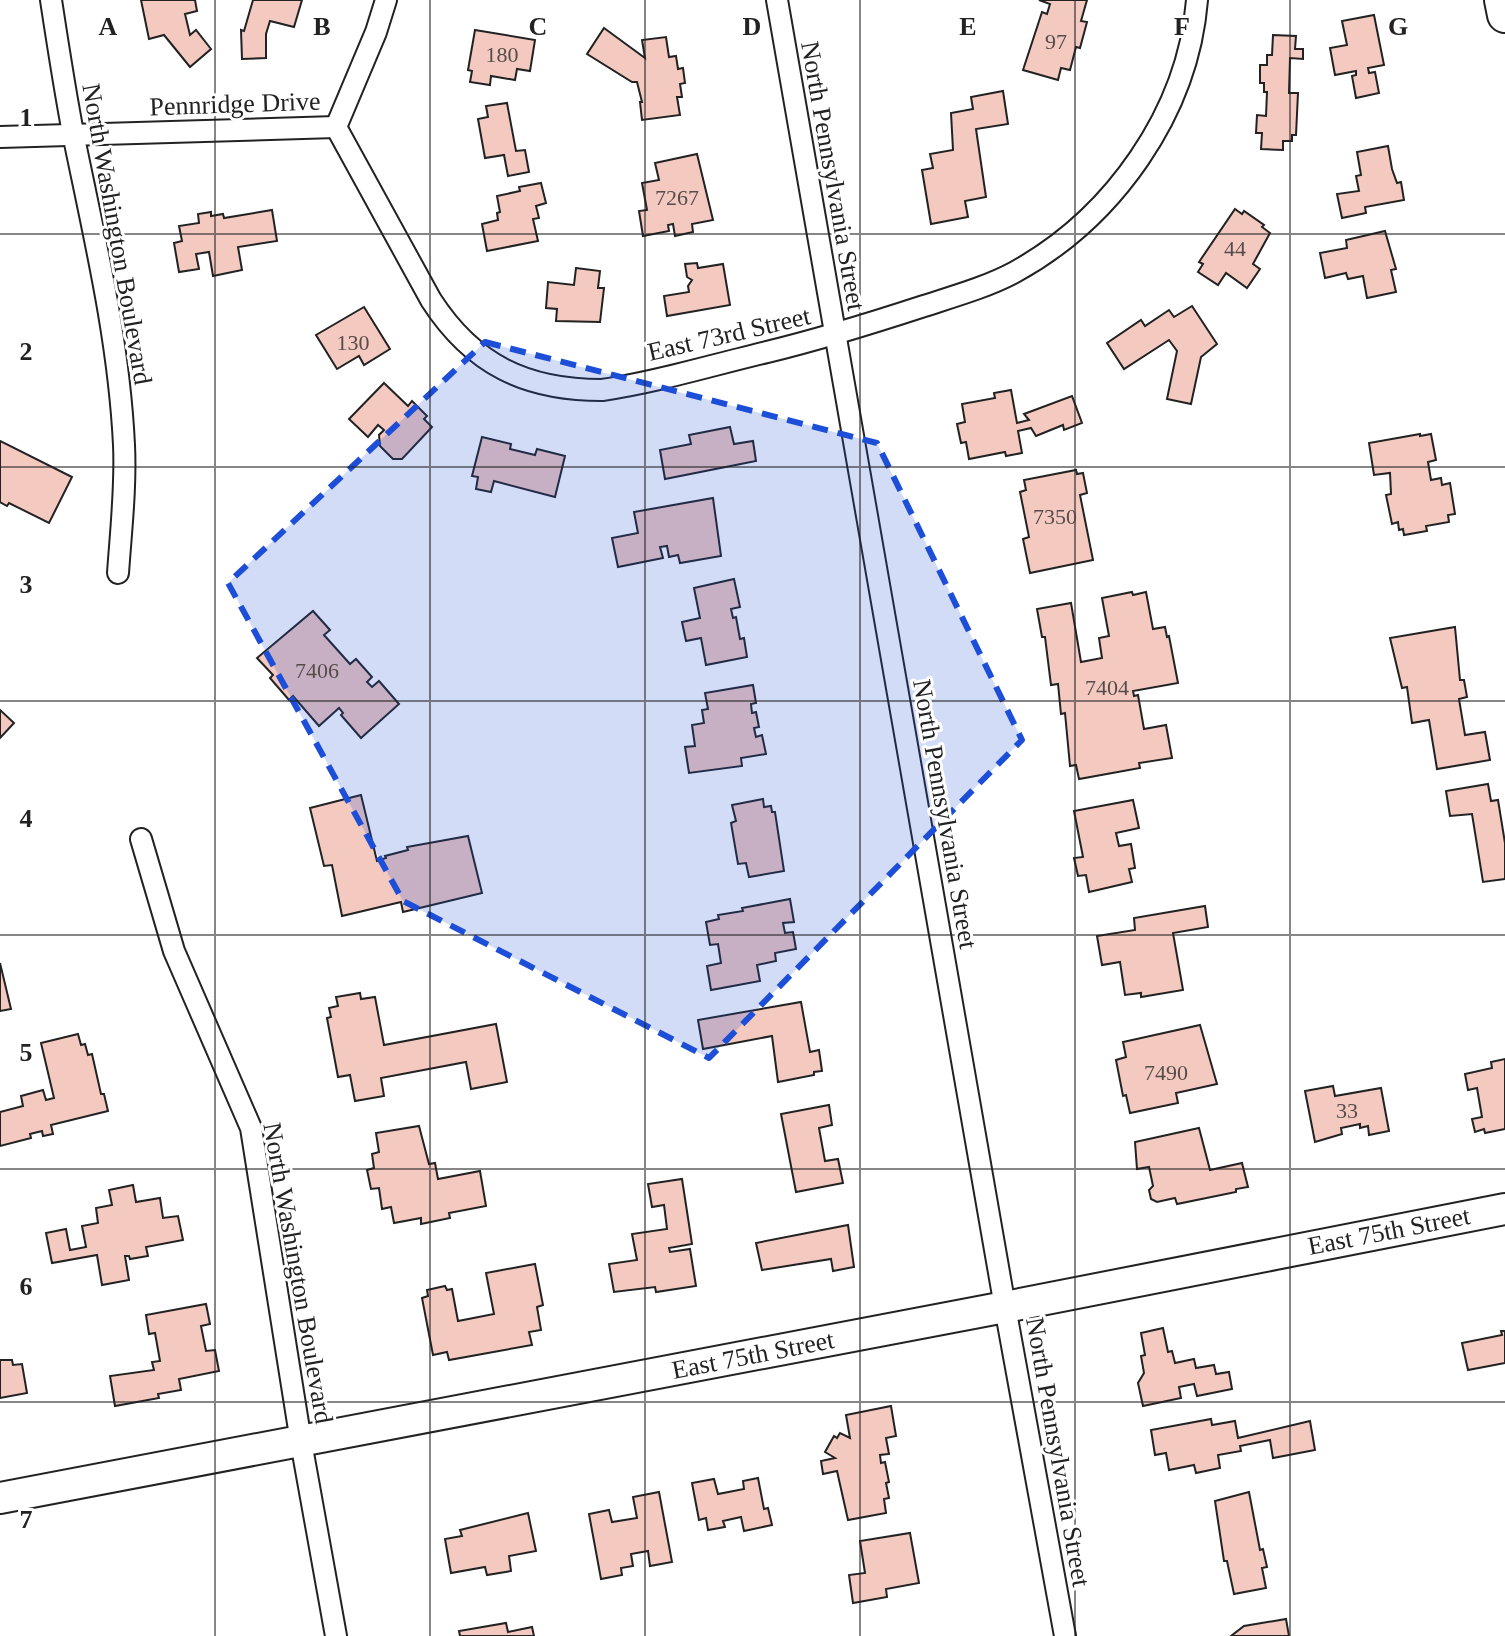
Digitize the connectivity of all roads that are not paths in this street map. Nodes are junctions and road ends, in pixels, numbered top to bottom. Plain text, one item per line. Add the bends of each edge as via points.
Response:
1 (51, 0) edge
2 (386, 0) edge
3 (777, 0) edge
4 (1197, 0) edge
5 (1502, 0) edge
6 (1505, 15) edge
7 (336, 127) junction
8 (74, 135) junction
9 (0, 137) edge
10 (834, 336) junction
11 (118, 573) dead end
12 (141, 839) dead end
13 (1505, 1209) edge
14 (1005, 1307) junction
15 (301, 1442) junction
16 (0, 1498) edge
17 (336, 1636) edge
18 (1065, 1636) edge

1 - 8 street, North Washington Boulevard
2 - 7 street, Pennridge Drive
3 - 10 street, North Pennsylvania Street
4 - 10 street, East 73rd Street via 1185,60 1168,107 1140,157 1098,209 1014,272
5 - 6 main road
7 - 8 street, Pennridge Drive
7 - 10 street, East 73rd Street via 439,313 486,358 522,379 562,390 602,390
8 - 9 street, Pennridge Drive
8 - 11 street, North Washington Boulevard via 105,281 118,378 124,446
10 - 14 street, North Pennsylvania Street
12 - 15 street, North Washington Boulevard via 174,951 251,1128
13 - 14 street, East 75th Street
14 - 15 street, East 75th Street
14 - 18 street, North Pennsylvania Street
15 - 16 street, East 75th Street
15 - 17 street, North Washington Boulevard

